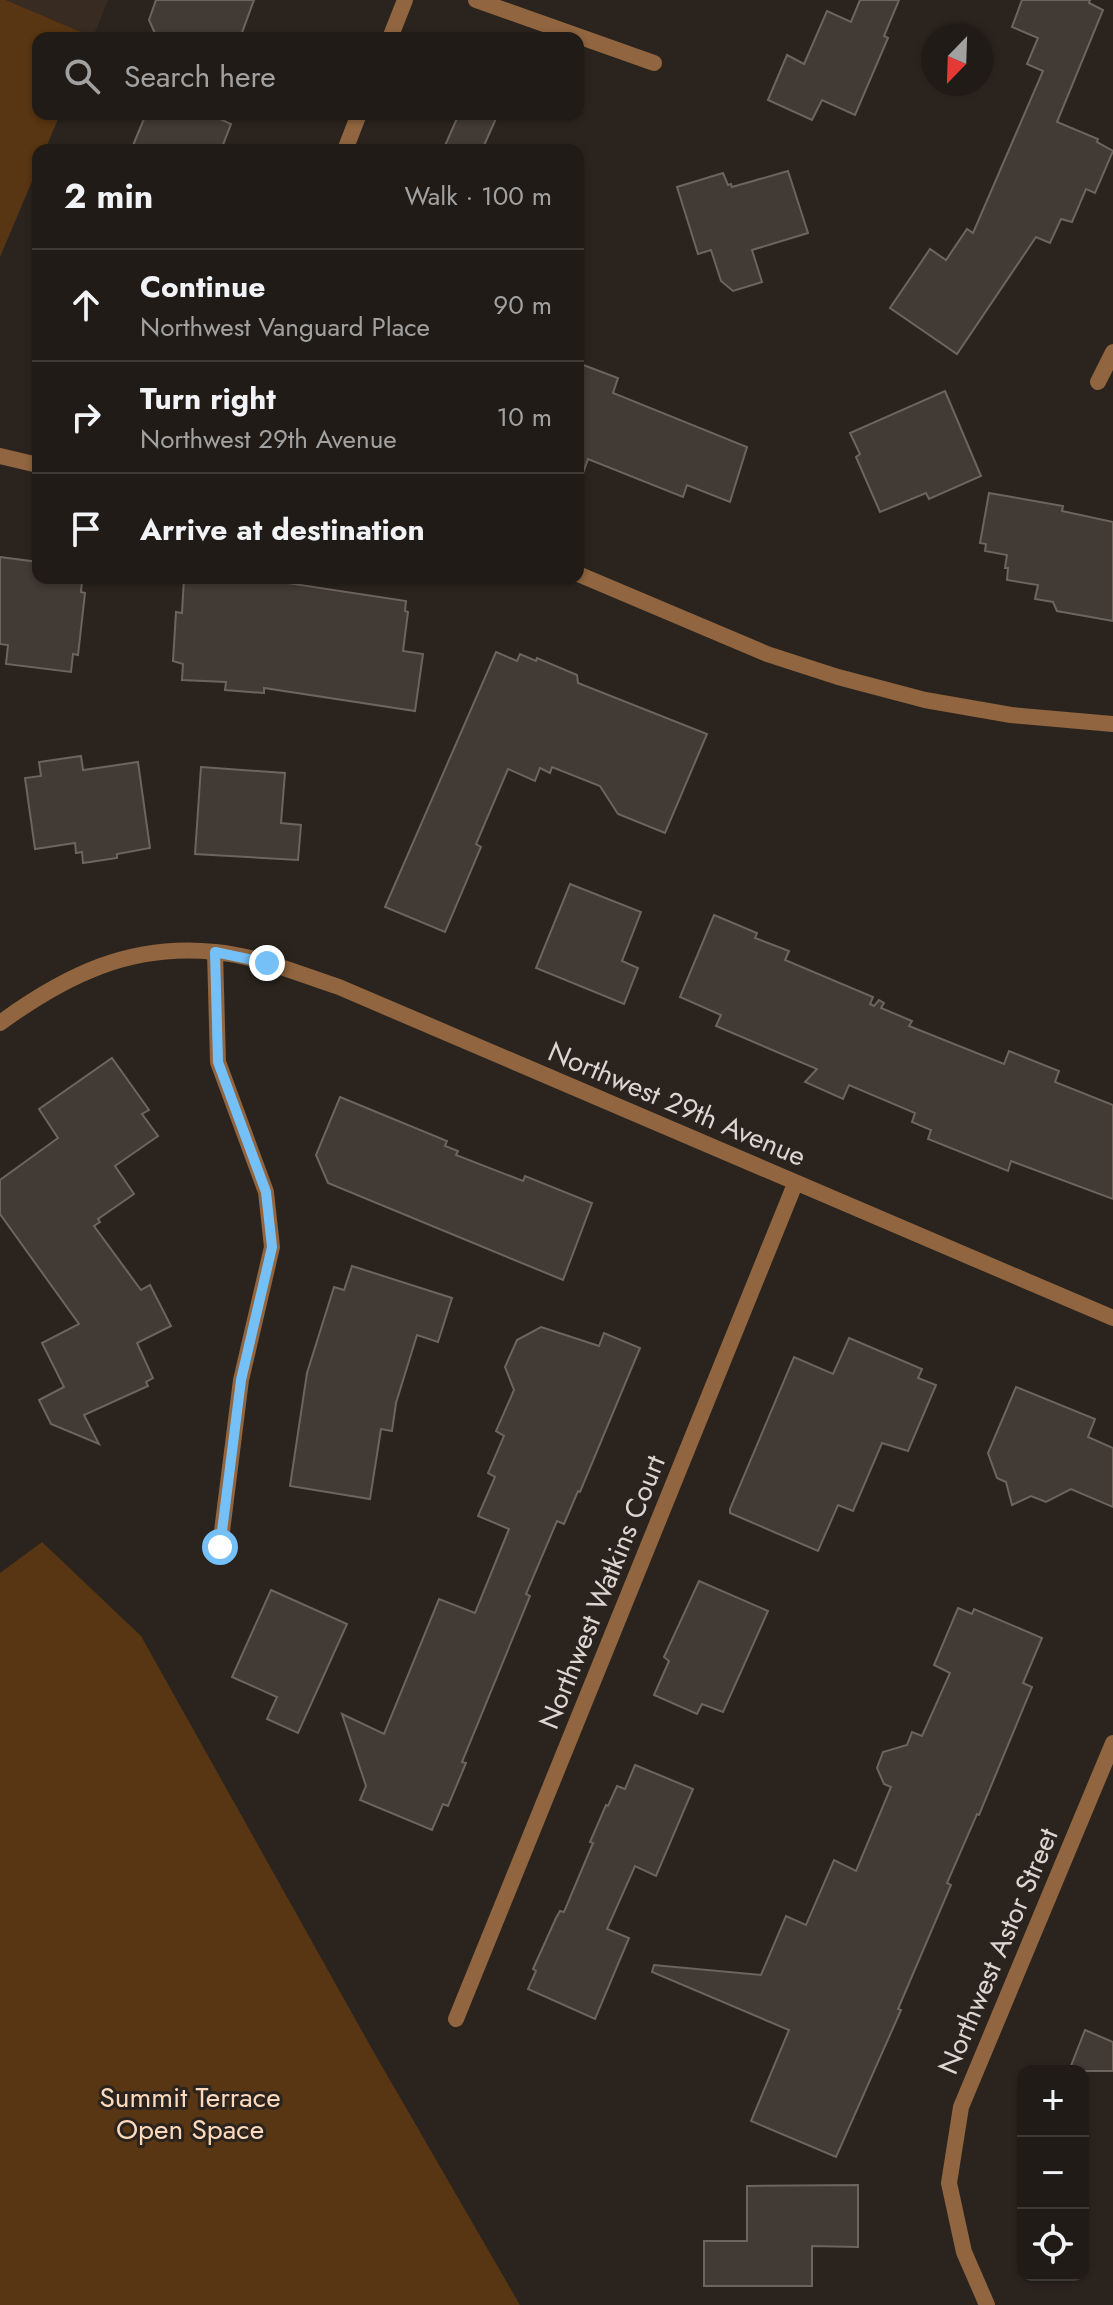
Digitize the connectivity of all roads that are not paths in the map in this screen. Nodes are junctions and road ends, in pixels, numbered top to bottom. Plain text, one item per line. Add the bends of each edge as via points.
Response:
1 (405, 0) edge
2 (476, 0) edge
3 (392, 32) edge
4 (566, 32) edge
5 (584, 38) edge
6 (654, 63) dead end
7 (357, 120) edge
8 (347, 144) edge
9 (1113, 352) edge
10 (1098, 382) dead end
11 (0, 456) edge
12 (32, 464) edge
13 (584, 577) edge
14 (1113, 724) edge
15 (215, 952) junction
16 (0, 1023) edge
17 (795, 1184) junction
18 (1113, 1318) edge
19 (220, 1547) dead end
20 (1113, 1743) edge
21 (456, 2019) dead end
22 (987, 2305) edge

1 - 3 street
2 - 4 street
5 - 6 street
7 - 8 street
9 - 10 street
11 - 12 street
13 - 14 street via 767,654 838,677 1011,715
15 - 16 street, Northwest 29th Avenue via 149,952 90,968
15 - 17 street, Northwest 29th Avenue via 339,987
15 - 19 street via 218,1062 266,1192 272,1247 241,1380
17 - 18 street, Northwest 29th Avenue
17 - 21 street, Northwest Watkins Court
20 - 22 street, Northwest Astor Street via 961,2107 949,2183 964,2252

